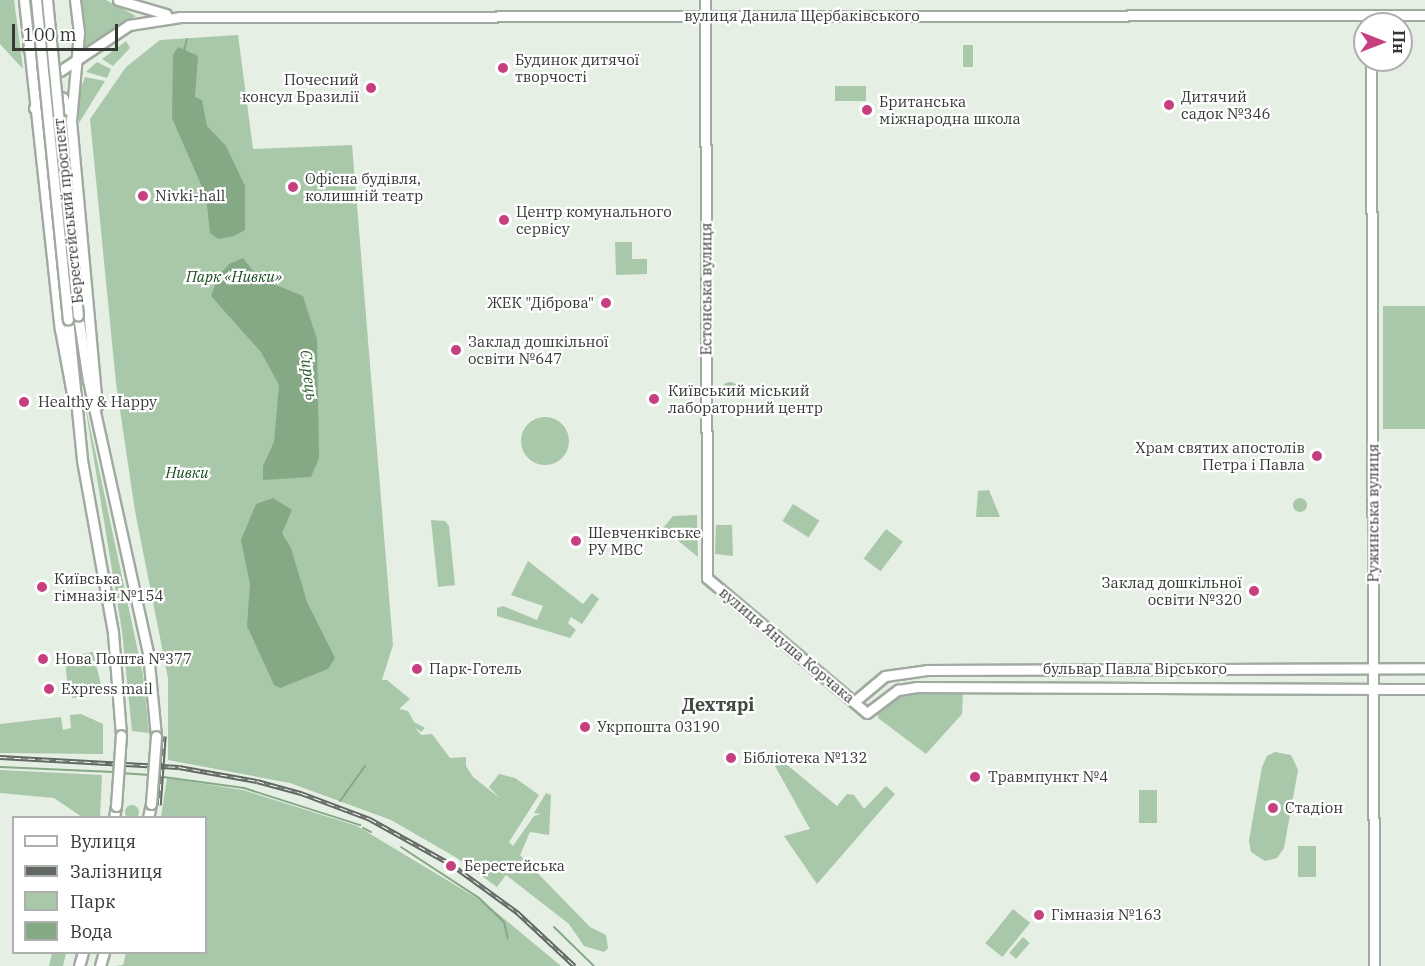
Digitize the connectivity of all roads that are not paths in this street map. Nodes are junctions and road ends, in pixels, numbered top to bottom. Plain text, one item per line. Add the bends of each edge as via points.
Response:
1 (24, 0) edge
2 (36, 0) edge
3 (47, 0) edge
4 (75, 0) edge
5 (118, 0) edge
6 (705, 0) edge
7 (180, 16) junction
8 (705, 16) junction
9 (1353, 19) edge
10 (28, 48) junction
11 (75, 64) junction
12 (1371, 72) edge
13 (34, 108) junction
14 (71, 121) junction
15 (76, 414) junction
16 (98, 421) junction
17 (707, 578) joint
18 (1425, 668) edge
19 (1373, 669) junction
20 (1373, 688) junction
21 (1425, 689) edge
22 (855, 701) junction
23 (867, 713) joint
24 (114, 816) edge
25 (148, 816) edge
26 (1374, 966) edge

1 - 10 main road, Берестейський проспект
2 - 15 main road, Берестейський проспект, bridge
3 - 16 main road, Берестейський проспект, bridge via 78,315
4 - 11 main road, Берестейський проспект
5 - 7 main road, вулиця Данила Щербаківського via 141,10
6 - 8 main road, Естонська вулиця
7 - 8 main road, вулиця Данила Щербаківського
7 - 11 main road, вулиця Данила Щербаківського via 129,25 100,42
8 - 9 main road, вулиця Данила Щербаківського
8 - 17 main road, Естонська вулиця
10 - 11 main road via 47,70 60,71
10 - 13 main road, Берестейський проспект
11 - 14 main road, Берестейський проспект
12 - 19 main road, Ружинська вулиця
13 - 14 main road via 41,96 59,95 67,105
13 - 15 main road, Берестейський проспект via 60,329
14 - 16 main road, Берестейський проспект
15 - 24 main road, Берестейський проспект, bridge via 113,633 121,735
16 - 25 main road, Берестейський проспект, bridge via 148,653 156,735
17 - 22 main road, вулиця Януша Корчака
18 - 19 main road, бульвар Павла Вірського
19 - 20 main road, Ружинська вулиця
19 - 22 main road, бульвар Павла Вірського via 927,669 885,676
20 - 21 main road, бульвар Павла Вірського
20 - 23 main road, бульвар Павла Вірського via 917,687 898,690
20 - 26 main road, Ружинська вулиця
22 - 23 main road, вулиця Януша Корчака

